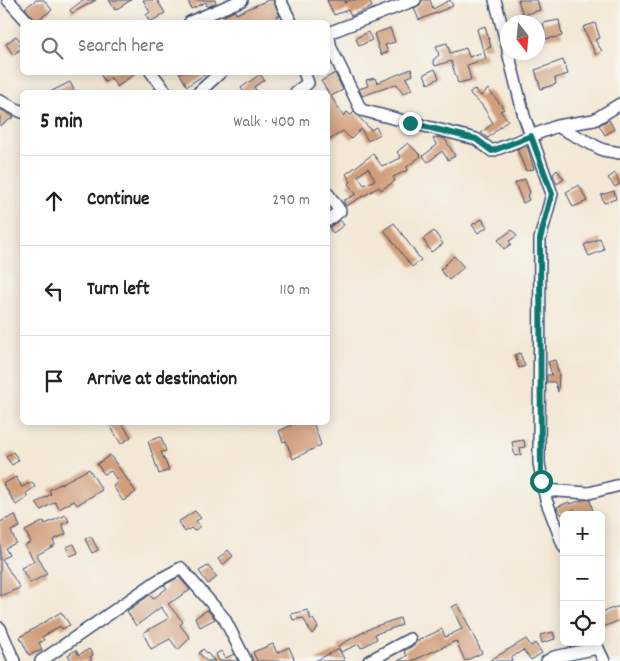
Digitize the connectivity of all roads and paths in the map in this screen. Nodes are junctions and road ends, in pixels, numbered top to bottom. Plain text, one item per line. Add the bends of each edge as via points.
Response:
1 (8, 0) edge
2 (242, 0) edge
3 (280, 0) edge
4 (415, 0) edge
5 (495, 0) edge
6 (26, 20) edge
7 (195, 20) edge
8 (289, 20) edge
9 (500, 20) edge
10 (330, 31) edge
11 (330, 43) edge
12 (510, 60) edge
13 (153, 75) edge
14 (218, 75) edge
15 (305, 75) edge
16 (164, 90) edge
17 (201, 90) edge
18 (299, 90) edge
19 (0, 101) edge
20 (620, 104) edge
21 (20, 111) edge
22 (557, 126) junction
23 (531, 136) junction
24 (620, 153) edge
25 (330, 197) edge
26 (330, 218) edge
27 (620, 485) edge
28 (543, 490) junction
29 (560, 535) edge
30 (0, 628) edge
31 (410, 639) dead end
32 (592, 646) edge
33 (596, 646) edge
34 (14, 661) edge
35 (41, 661) edge
36 (246, 661) edge
37 (369, 661) edge
38 (547, 661) edge
39 (604, 661) edge

1 - 6 street
2 - 7 street
3 - 8 street
4 - 10 street
5 - 9 street
11 - 23 street via 361,110 476,139 492,151
12 - 23 street
13 - 16 street
14 - 17 street
15 - 18 street via 308,83
19 - 21 street
20 - 22 street via 594,120
22 - 23 street
22 - 24 street via 602,150
23 - 28 street via 552,194 540,239 539,464
25 - 26 street via 340,211
27 - 28 street via 589,493
28 - 29 street
30 - 34 street
31 - 37 street
32 - 38 street
33 - 39 street
35 - 36 street via 181,568 224,618

